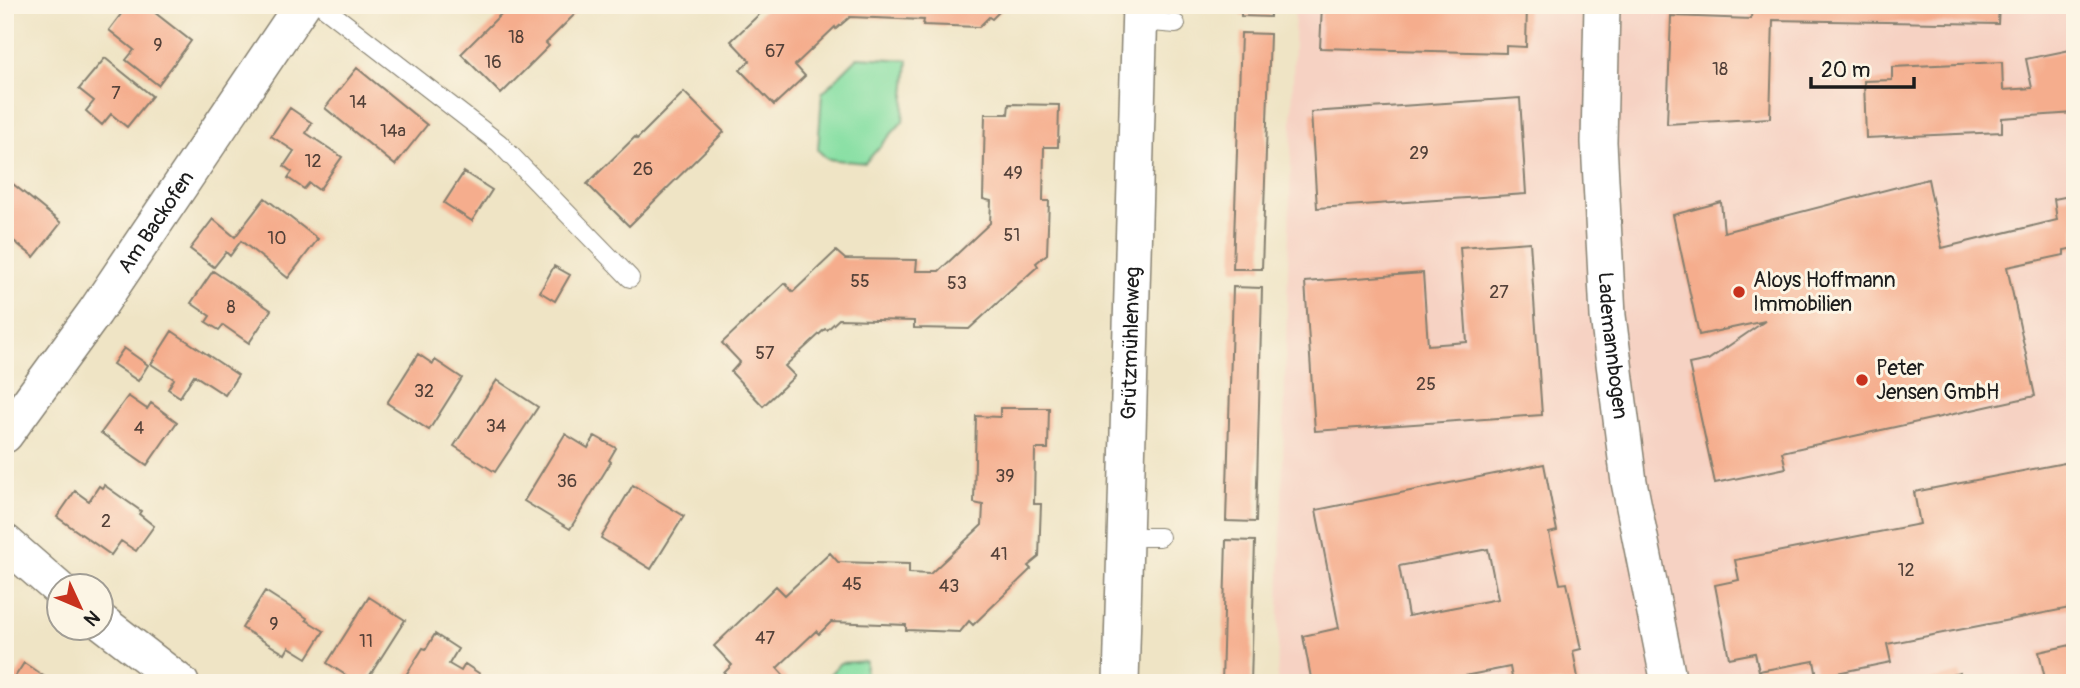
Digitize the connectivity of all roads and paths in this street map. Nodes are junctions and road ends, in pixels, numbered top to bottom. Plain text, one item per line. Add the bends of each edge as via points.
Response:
1 (302, 5) edge
2 (321, 5) edge
3 (1602, 5) edge
4 (1140, 13) edge
5 (1176, 24) dead end
6 (630, 278) dead end
7 (5, 435) edge
8 (1125, 537) junction
9 (1160, 537) dead end
10 (5, 542) edge
11 (46, 578) edge
12 (116, 633) edge
13 (181, 683) edge
14 (1121, 683) edge
15 (1669, 683) edge

1 - 7 street, Am Backofen via 95,312
2 - 6 lane via 499,143
3 - 15 street, Lademannbogen via 1599,142 1608,316 1629,482
4 - 5 lane
4 - 8 street, Grützmühlenweg
8 - 9 lane
8 - 14 street, Grützmühlenweg
10 - 11 street
12 - 13 street

